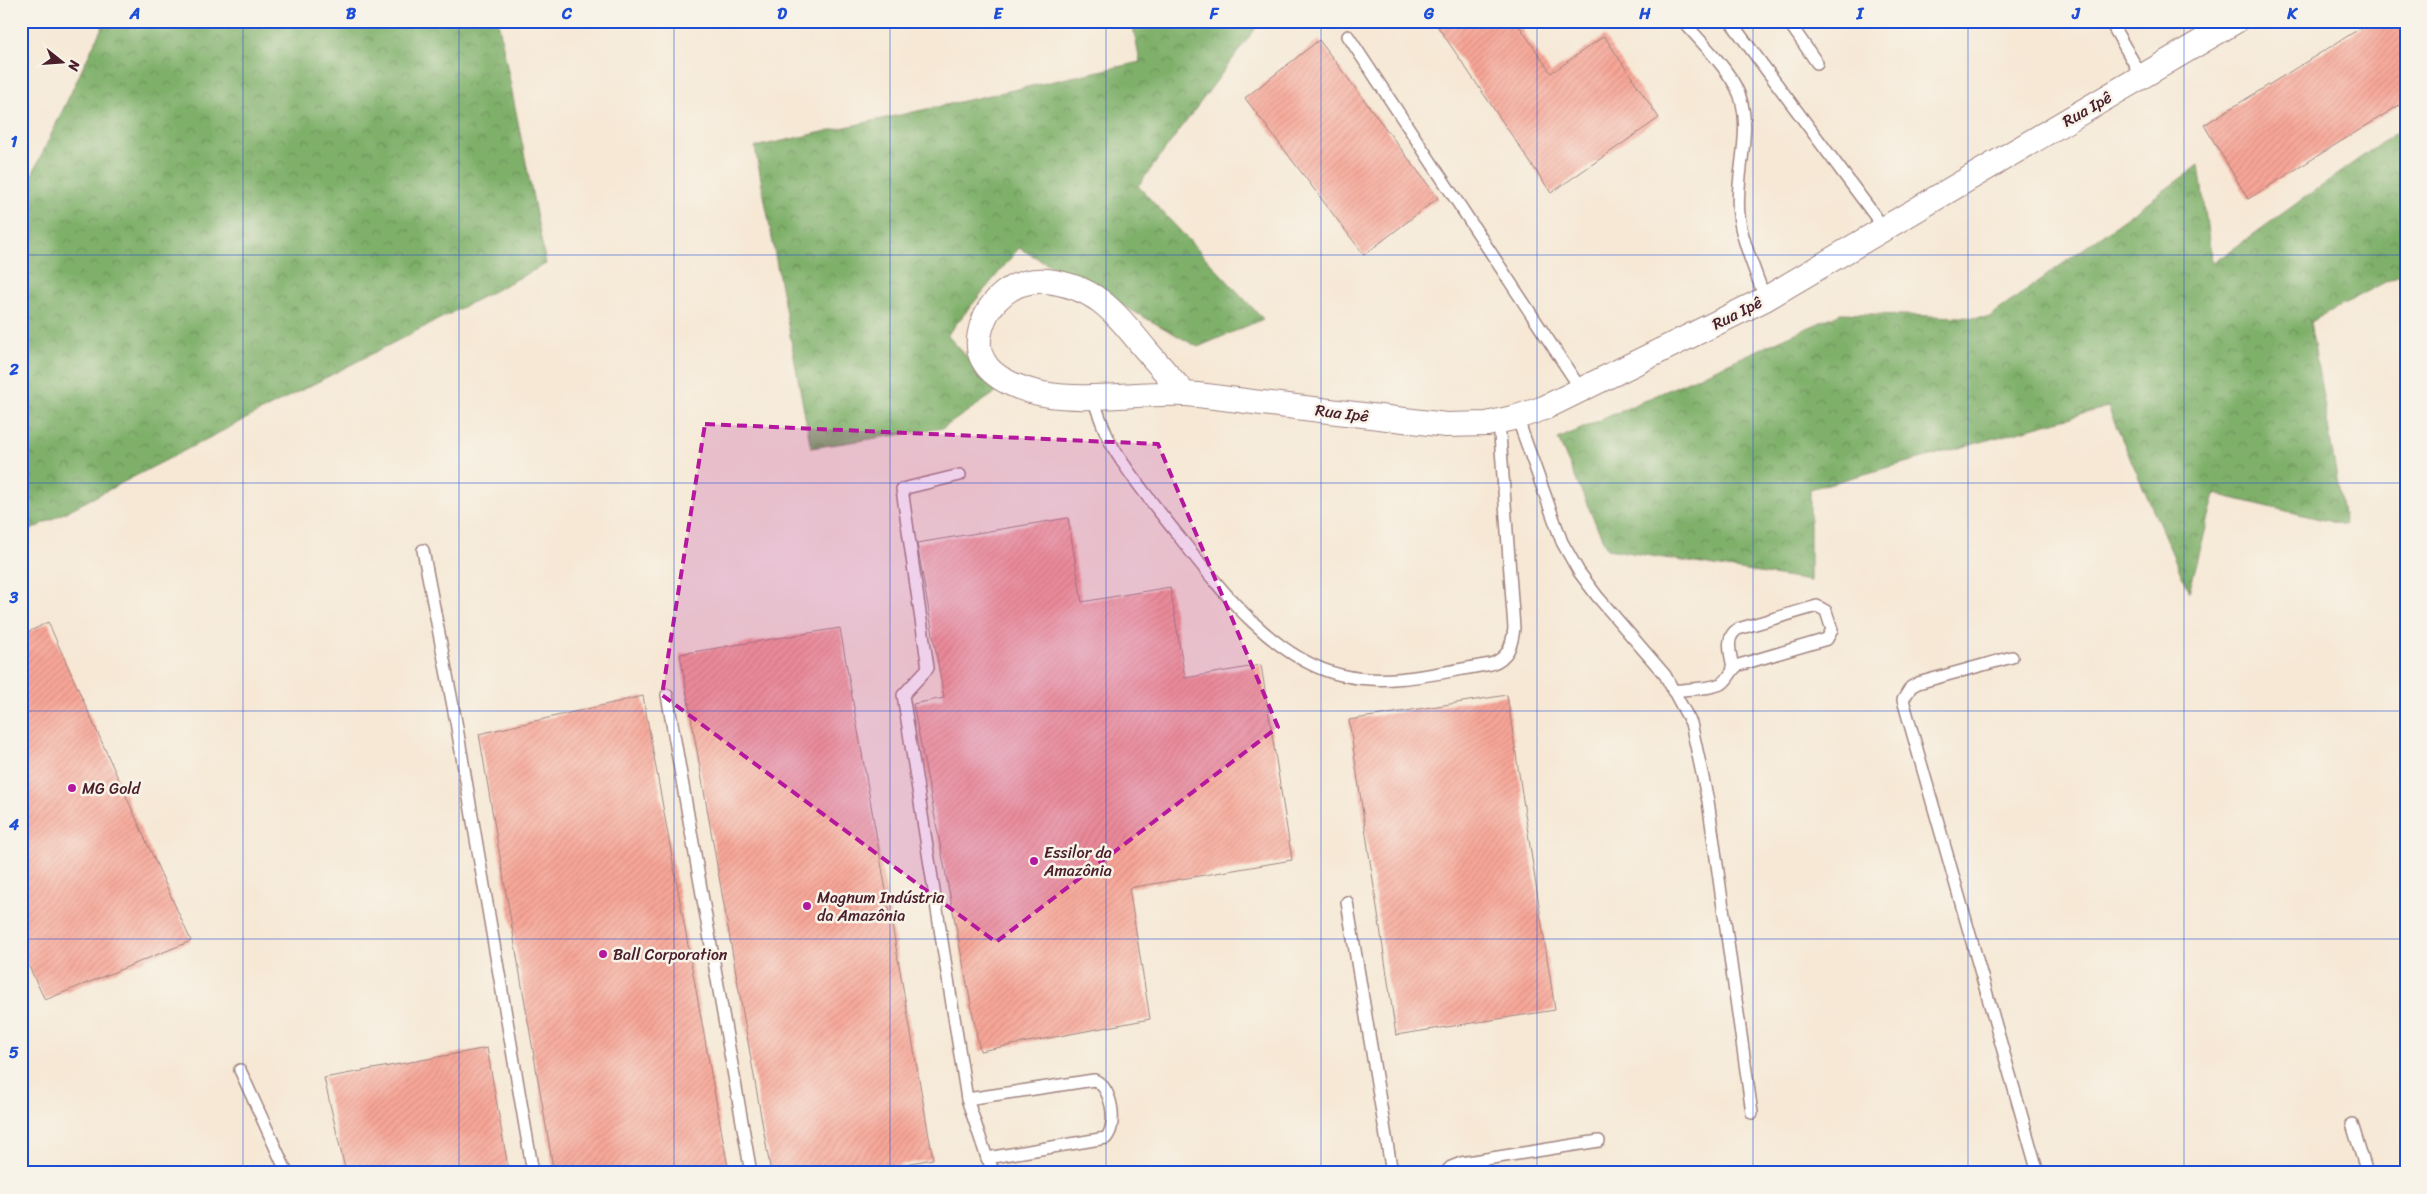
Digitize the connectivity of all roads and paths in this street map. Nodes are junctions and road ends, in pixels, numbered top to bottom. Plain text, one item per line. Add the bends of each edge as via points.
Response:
1 (1683, 21) edge
2 (1788, 21) edge
3 (2236, 21) edge
4 (1735, 23) edge
5 (2110, 23) edge
6 (1348, 36) dead end
7 (1817, 63) dead end
8 (2142, 77) junction
9 (1884, 228) junction
10 (1765, 299) junction
11 (1582, 391) junction
12 (1185, 394) junction
13 (1092, 396) junction
14 (1508, 419) junction
15 (960, 475) dead end
16 (423, 550) dead end
17 (2012, 658) dead end
18 (1733, 668) junction
19 (1673, 691) junction
20 (667, 695) dead end
21 (1347, 902) dead end
22 (240, 1070) dead end
23 (967, 1098) junction
24 (1752, 1113) dead end
25 (2352, 1124) dead end
26 (1599, 1141) dead end
27 (987, 1158) junction
28 (286, 1173) edge
29 (533, 1173) edge
30 (752, 1173) edge
31 (995, 1173) edge
32 (1392, 1173) edge
33 (1445, 1173) edge
34 (2038, 1173) edge
35 (2367, 1173) edge

1 - 10 lane via 1736,87 1742,104 1744,126 1739,216
2 - 7 lane
3 - 8 street, Rua Ipê
4 - 9 lane
5 - 8 lane
6 - 11 lane
8 - 9 street, Rua Ipê
9 - 10 street, Rua Ipê
10 - 11 street, Rua Ipê
11 - 14 street, Rua Ipê
12 - 13 street, Rua Ipê
12 - 13 street, Rua Ipê via 1124,321 1091,293 1064,283 1037,280 1018,284 999,296 985,316 978,339 983,360 1000,378 1026,389 1045,394
12 - 14 street, Rua Ipê via 1446,424 1487,424
13 - 14 lane via 1113,448 1222,591 1265,635 1305,661 1339,675 1368,680 1400,679 1490,664 1501,660 1512,644
14 - 19 lane via 1570,557 1597,596 1665,675
15 - 23 lane via 902,489 928,668 902,695
16 - 29 lane via 458,732
17 - 34 lane via 1918,683 1911,687 1903,700
18 - 18 lane via 1729,640 1738,628 1817,606 1826,611 1832,630 1827,639
18 - 19 lane via 1719,685
19 - 24 lane via 1691,722 1708,800
20 - 30 lane
21 - 32 lane
22 - 28 lane
23 - 27 lane
23 - 27 lane via 1094,1080 1101,1082 1108,1093 1113,1125 1106,1138
25 - 35 lane
26 - 33 lane via 1461,1163
27 - 31 lane

